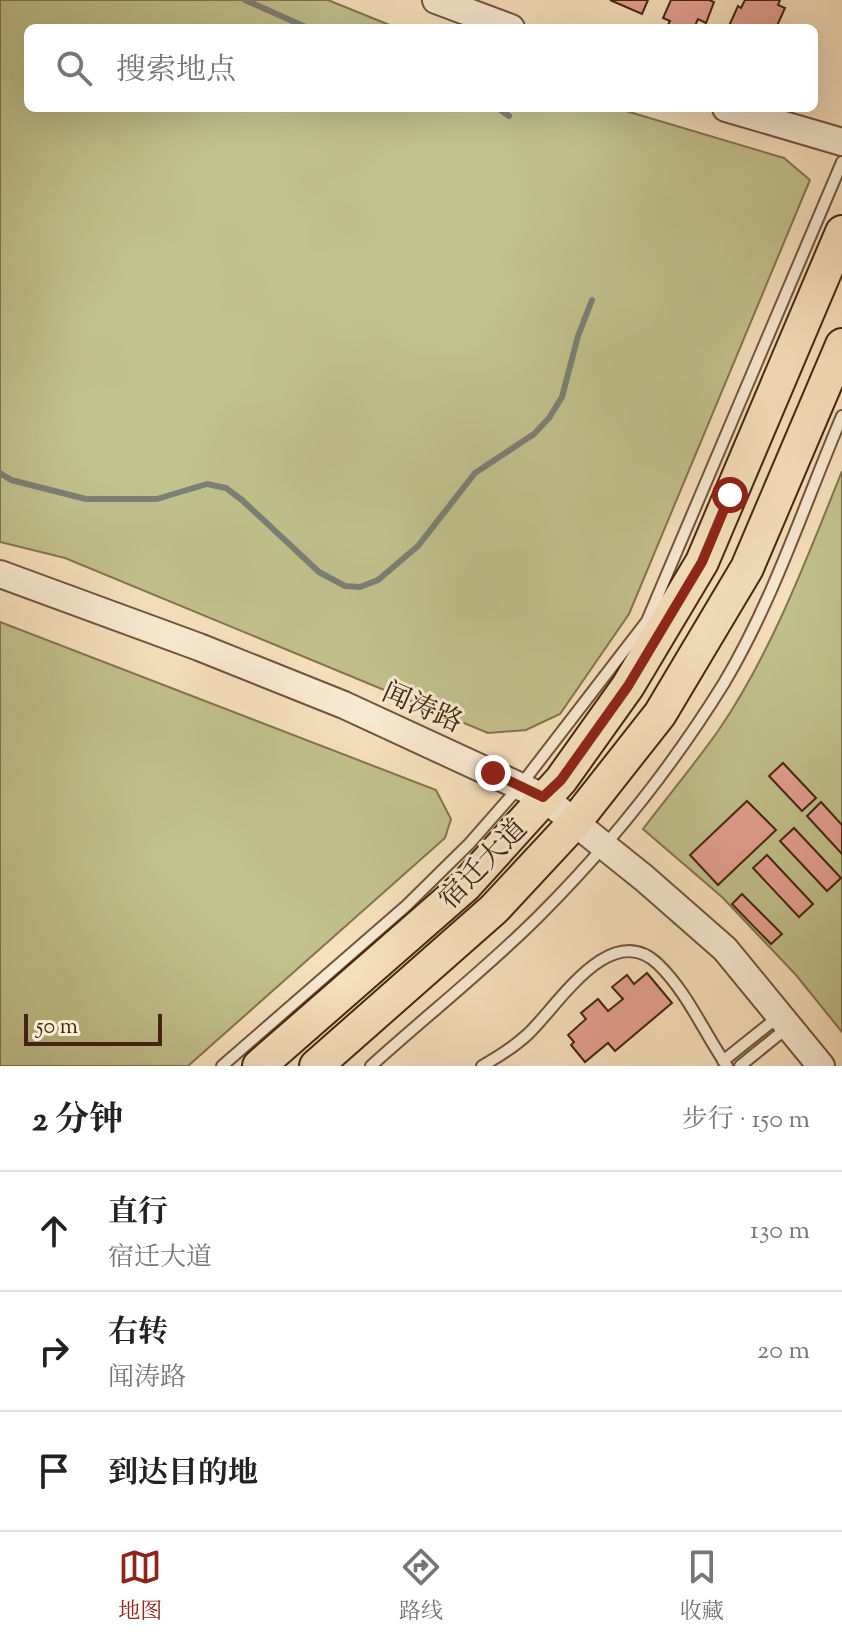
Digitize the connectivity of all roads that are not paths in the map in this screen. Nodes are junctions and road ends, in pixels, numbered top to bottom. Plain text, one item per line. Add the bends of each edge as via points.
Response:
1 (436, 0) edge
2 (500, 24) edge
3 (740, 112) edge
4 (842, 142) edge
5 (842, 162) edge
6 (842, 232) edge
7 (842, 345) edge
8 (842, 416) edge
9 (0, 574) edge
10 (532, 791) junction
11 (575, 822) junction
12 (605, 846) junction
13 (785, 1021) junction
14 (725, 1063) edge
15 (222, 1066) edge
16 (259, 1066) edge
17 (316, 1066) edge
18 (371, 1066) edge
19 (482, 1066) edge
20 (740, 1066) edge
21 (821, 1066) edge

1 - 2 street
3 - 4 street
5 - 10 lane via 647,621
6 - 10 main road, 宿迁大道 via 702,562 628,686 561,780
7 - 11 main road, 宿迁大道 via 747,568 660,714
8 - 12 lane via 766,605 724,682 672,761
9 - 10 street, 闻涛路 via 344,705
10 - 11 street, 闻涛路
10 - 15 lane
10 - 16 main road, 宿迁大道 via 465,886
11 - 12 street, 闻涛路
11 - 17 main road, 宿迁大道 via 494,909
12 - 13 street, 闻涛路 via 725,949
12 - 18 lane via 537,918
13 - 14 lane
13 - 20 lane
13 - 21 street, 闻涛路
14 - 19 lane via 666,973 633,951 593,965 528,1034

